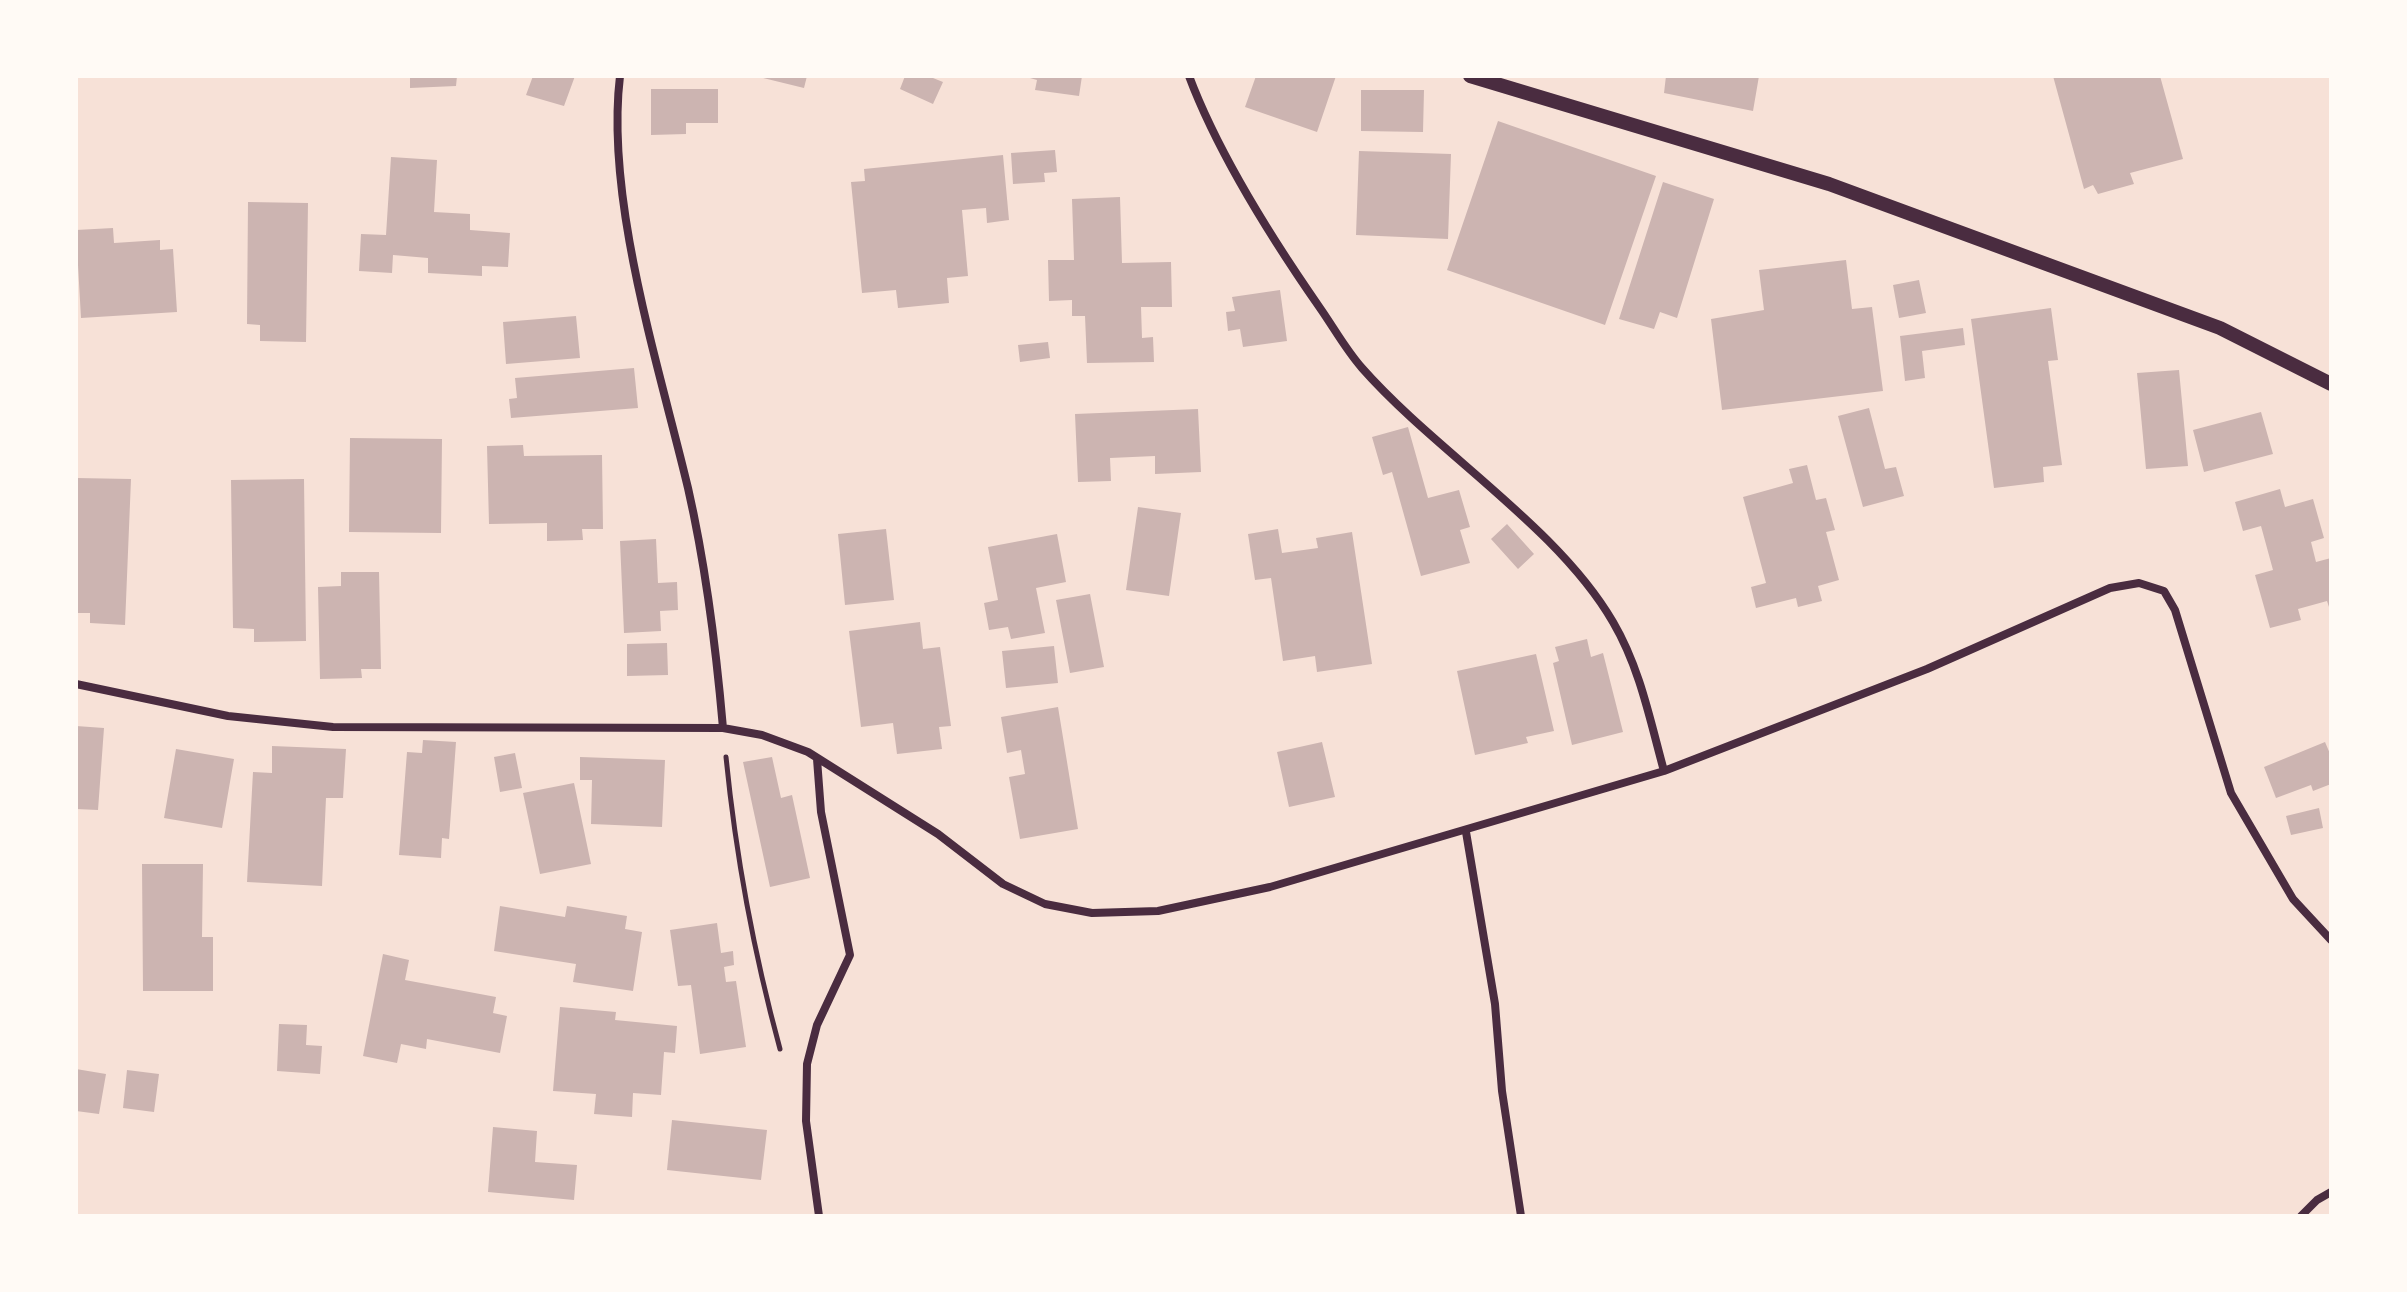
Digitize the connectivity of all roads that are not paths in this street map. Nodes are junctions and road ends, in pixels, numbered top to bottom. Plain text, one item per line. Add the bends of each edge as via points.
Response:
1 (620, 76) edge
2 (1189, 76) edge
3 (1470, 76) edge
4 (2331, 384) edge
5 (76, 684) edge
6 (723, 728) junction
7 (817, 759) junction
8 (1664, 771) junction
9 (1466, 832) junction
10 (2331, 940) edge
11 (2331, 1192) edge
12 (819, 1216) edge
13 (1521, 1216) edge
14 (2301, 1216) edge

1 - 6 street via 619,153 633,255 689,493 715,631
2 - 8 street via 1286,259 1360,367 1571,565 1612,620 1635,667
3 - 4 street via 1829,184 2220,328
5 - 6 street via 228,716 333,727
6 - 7 street via 762,735
7 - 9 street via 938,834 1003,884 1045,904 1092,913 1158,911 1270,887
7 - 12 street via 821,812 850,955 817,1025 807,1064 806,1121
8 - 9 street
8 - 10 street via 1927,669 2110,588 2139,583 2164,591 2175,610 2231,793 2293,899
9 - 13 street via 1495,1004
11 - 14 street

